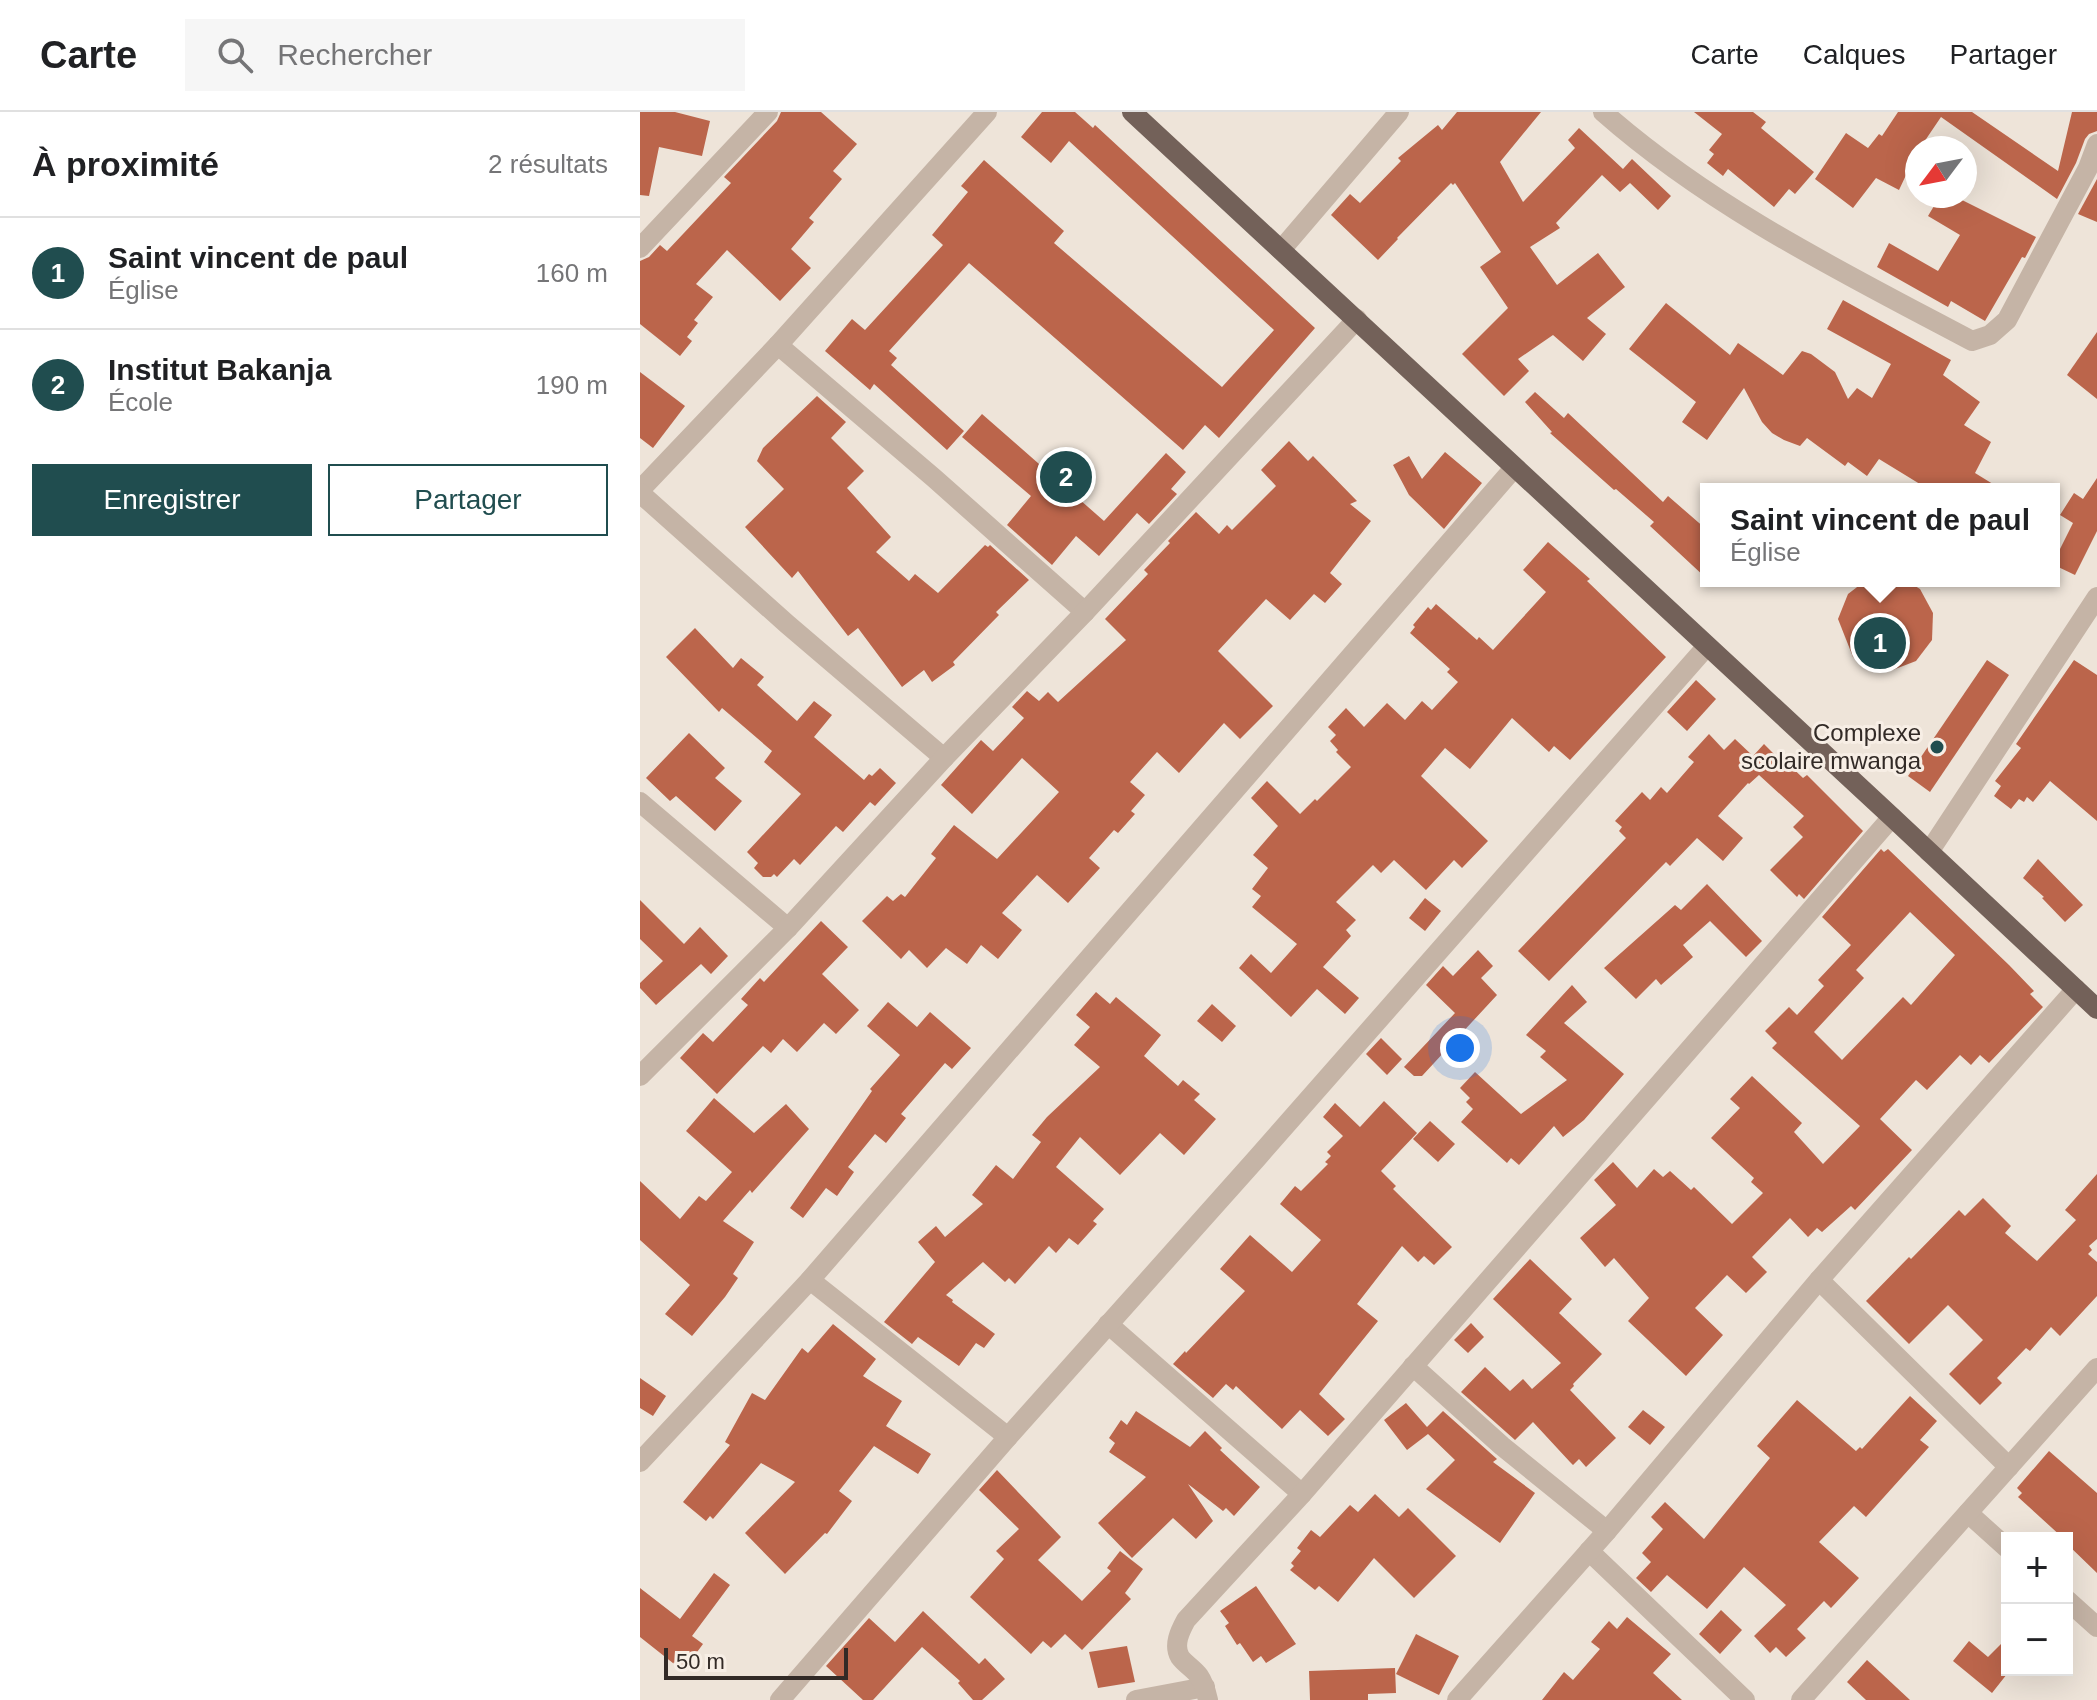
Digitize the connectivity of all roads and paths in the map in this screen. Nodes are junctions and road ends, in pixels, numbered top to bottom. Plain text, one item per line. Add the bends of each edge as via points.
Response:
1 (768, 112) edge
2 (987, 112) edge
3 (1399, 112) edge
4 (1603, 112) edge
5 (1145, 116) edge
6 (2097, 144) edge
7 (640, 248) edge
8 (1281, 250) junction
9 (1357, 319) junction
10 (778, 345) junction
11 (1514, 468) junction
12 (640, 492) edge
13 (2097, 597) edge
14 (1085, 612) junction
15 (1707, 646) junction
16 (944, 758) junction
17 (640, 802) edge
18 (1892, 817) junction
19 (1929, 852) junction
20 (788, 928) junction
21 (2076, 989) junction
22 (2097, 1009) edge
23 (640, 1076) edge
24 (810, 1280) junction
25 (1819, 1280) junction
26 (1108, 1324) junction
27 (1413, 1366) junction
28 (2097, 1368) edge
29 (1008, 1437) junction
30 (640, 1462) edge
31 (2009, 1467) junction
32 (1302, 1494) junction
33 (1968, 1513) junction
34 (1607, 1531) junction
35 (2001, 1543) edge
36 (1589, 1551) junction
37 (2071, 1604) edge
38 (2097, 1627) edge
39 (1206, 1693) edge
40 (780, 1700) edge
41 (1136, 1700) edge
42 (1457, 1700) edge
43 (1745, 1700) edge
44 (1801, 1700) edge

1 - 7 street
2 - 10 street
3 - 8 street
4 - 6 street via 1694,184 1808,254 1972,341 1990,335 2007,320
5 - 8 main road
8 - 9 main road
9 - 11 main road
9 - 14 street
10 - 12 street
10 - 14 street
11 - 15 main road
11 - 24 street
12 - 16 street
13 - 19 street
14 - 16 street
15 - 18 main road
15 - 26 street
16 - 20 street
17 - 20 street
18 - 19 main road
18 - 27 street
19 - 21 main road
20 - 23 street
21 - 22 main road
21 - 25 street
24 - 29 street
24 - 30 street
25 - 31 street
25 - 34 street
26 - 29 street
26 - 32 street
27 - 32 street
27 - 34 street
28 - 31 street
29 - 40 street
31 - 33 street
32 - 39 street via 1179,1632 1180,1657 1198,1674
33 - 35 street
33 - 44 street
34 - 36 street
36 - 42 street
36 - 43 street
37 - 38 street
39 - 41 street

